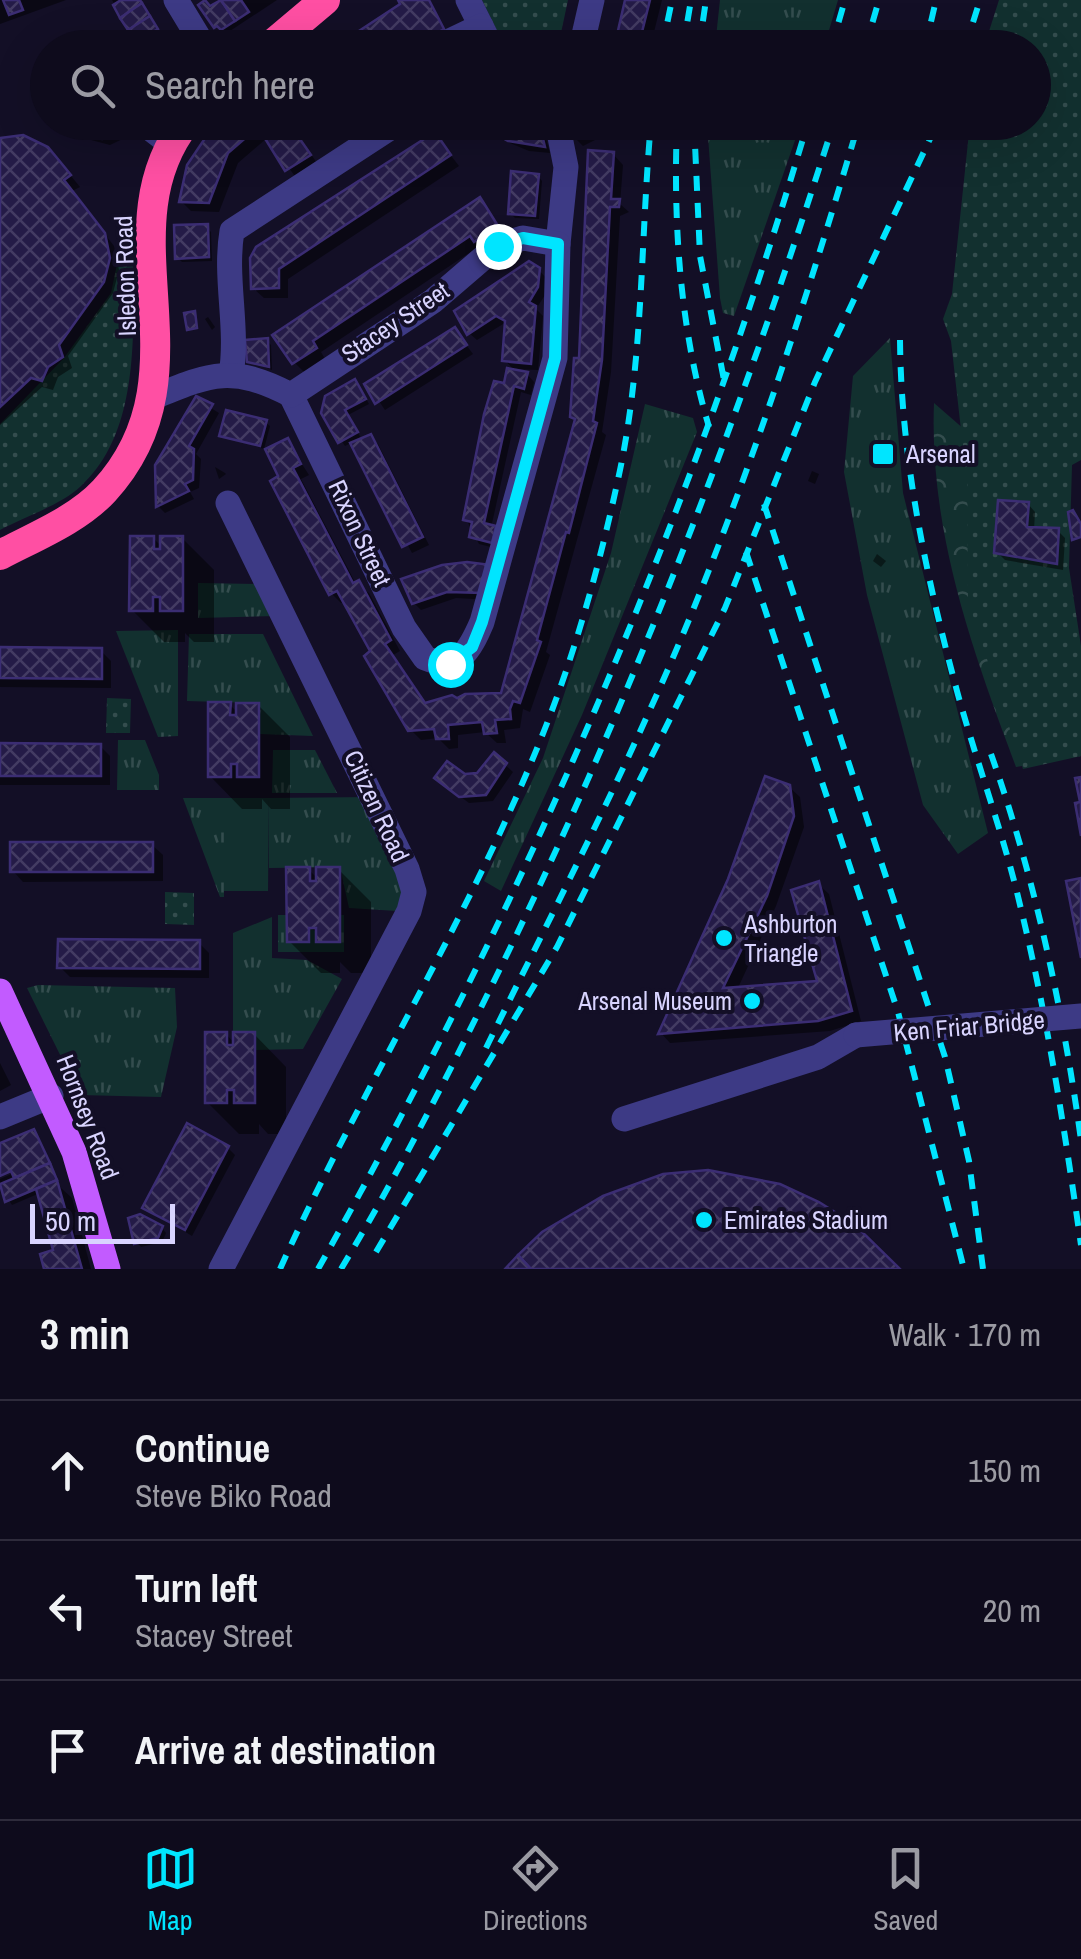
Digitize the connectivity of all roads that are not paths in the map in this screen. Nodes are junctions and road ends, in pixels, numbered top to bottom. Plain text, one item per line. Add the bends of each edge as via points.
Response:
1 (176, 0) edge
2 (325, 0) edge
3 (468, 0) edge
4 (592, 0) edge
5 (195, 30) edge
6 (289, 30) edge
7 (483, 30) edge
8 (585, 30) edge
9 (167, 140) edge
10 (370, 140) edge
11 (560, 140) edge
12 (558, 244) junction
13 (231, 375) junction
14 (290, 395) junction
15 (154, 397) junction
16 (228, 503) dead end
17 (0, 555) edge
18 (0, 990) edge
19 (1081, 1016) edge
20 (51, 1096) junction
21 (0, 1117) edge
22 (624, 1119) dead end
23 (108, 1269) edge
24 (222, 1269) edge

1 - 5 street
2 - 6 highway
3 - 7 street
4 - 8 street
9 - 15 highway, Isledon Road via 151,205
10 - 13 street via 232,231
11 - 12 street via 566,166
12 - 14 street, Stacey Street via 523,238 498,246 432,301
12 - 14 street, Rixon Street via 555,358 482,622 462,659 438,664 425,658 404,628
13 - 14 street
13 - 15 street via 206,374
15 - 17 highway, Isledon Road via 120,470 93,501
16 - 24 street, Citizen Road via 414,892
18 - 20 main road, Hornsey Road
19 - 22 street, Ken Friar Bridge, bridge via 856,1036 818,1056
20 - 21 street
20 - 23 main road, Hornsey Road

